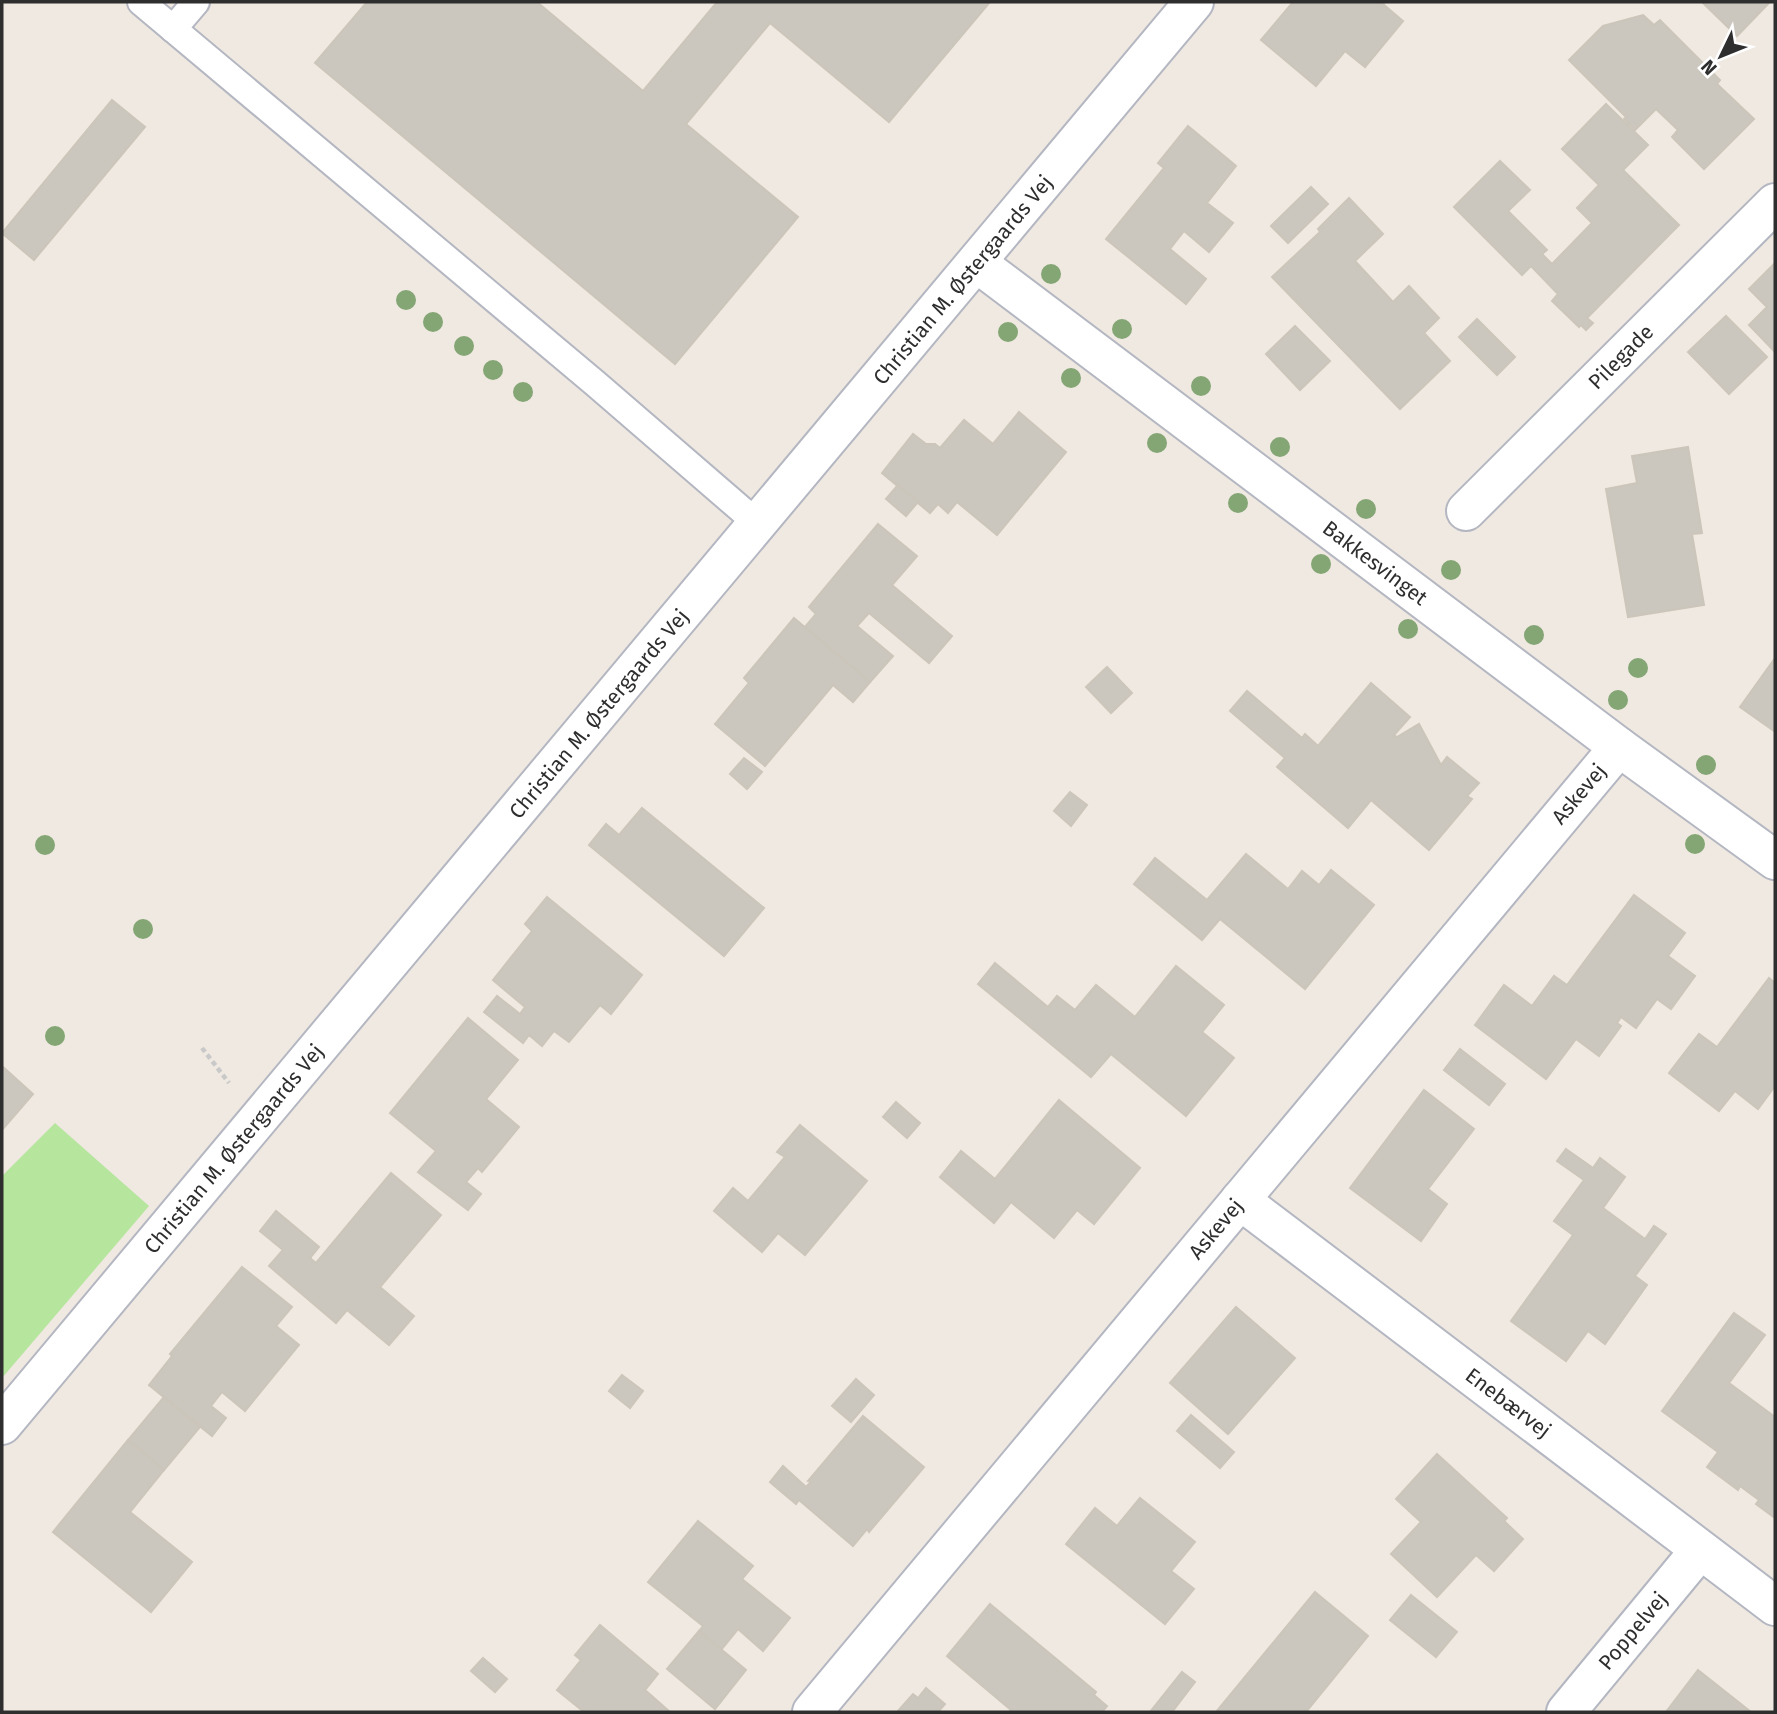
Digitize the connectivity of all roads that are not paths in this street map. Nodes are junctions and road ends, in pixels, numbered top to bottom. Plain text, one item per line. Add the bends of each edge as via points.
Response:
1 (141, 2) edge
2 (196, 2) edge
3 (1194, 2) edge
4 (173, 29) junction
5 (1775, 203) edge
6 (976, 263) junction
7 (1466, 511) dead end
8 (758, 524) junction
9 (1619, 747) junction
10 (1775, 860) edge
11 (1240, 1200) junction
12 (2, 1426) edge
13 (1700, 1550) junction
14 (1775, 1606) edge
15 (812, 1712) edge
16 (1566, 1712) edge

1 - 4 lane
2 - 4 lane
3 - 6 street, Christian M. Østergaards Vej
4 - 8 lane
5 - 7 street, Pilegade
6 - 8 street, Christian M. Østergaards Vej
6 - 9 street, Bakkesvinget
8 - 12 street, Christian M. Østergaards Vej
9 - 10 street, Bakkesvinget
9 - 11 street, Askevej
11 - 13 street, Enebærvej
11 - 15 street, Askevej
13 - 14 street, Enebærvej
13 - 16 street, Poppelvej

